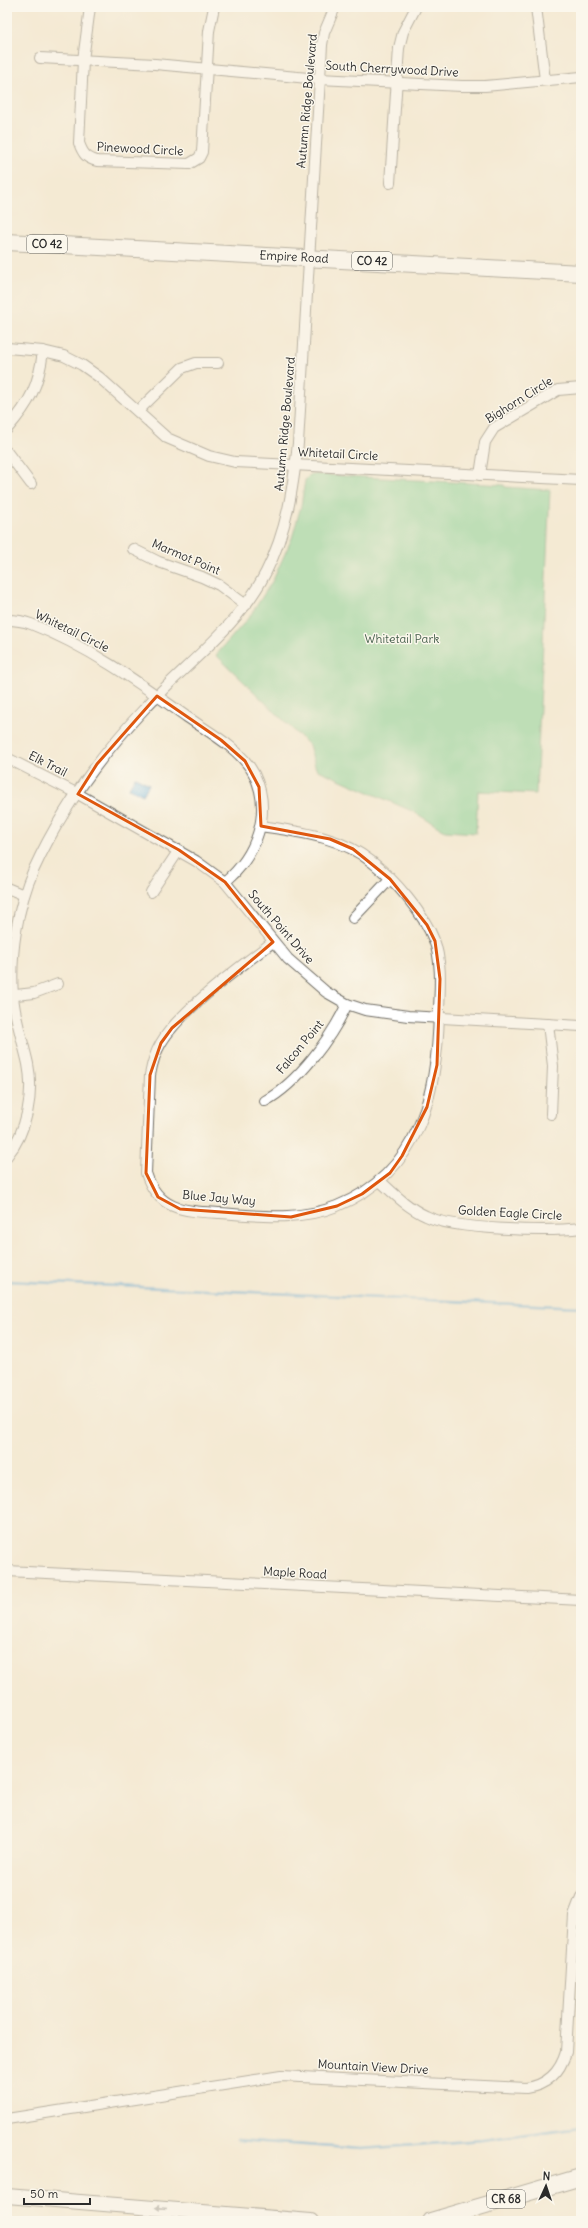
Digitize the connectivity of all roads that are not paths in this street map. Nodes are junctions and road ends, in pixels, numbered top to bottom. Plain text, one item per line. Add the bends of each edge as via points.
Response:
1 (90, 7) edge
2 (214, 7) edge
3 (335, 7) edge
4 (416, 7) edge
5 (536, 7) edge
6 (40, 58) dead end
7 (84, 60) junction
8 (206, 68) junction
9 (581, 77) edge
10 (319, 78) junction
11 (545, 80) junction
12 (396, 82) junction
13 (390, 183) dead end
14 (7, 242) edge
15 (309, 257) junction
16 (581, 273) edge
17 (7, 348) edge
18 (43, 351) junction
19 (218, 362) dead end
20 (581, 388) edge
21 (138, 411) junction
22 (7, 429) edge
23 (7, 452) edge
24 (296, 465) junction
25 (480, 475) junction
26 (581, 480) edge
27 (31, 484) dead end
28 (134, 549) dead end
29 (246, 605) junction
30 (7, 620) edge
31 (157, 696) junction
32 (7, 758) edge
33 (78, 794) junction
34 (261, 826) junction
35 (179, 850) junction
36 (390, 879) junction
37 (225, 882) junction
38 (7, 888) edge
39 (151, 892) dead end
40 (24, 895) junction
41 (353, 918) dead end
42 (273, 942) junction
43 (58, 984) dead end
44 (10, 996) edge
45 (347, 1004) junction
46 (439, 1018) junction
47 (548, 1024) junction
48 (581, 1026) edge
49 (265, 1101) dead end
50 (551, 1114) dead end
51 (7, 1156) edge
52 (380, 1181) junction
53 (581, 1228) edge
54 (7, 1571) edge
55 (581, 1600) edge
56 (581, 1897) edge
57 (7, 2119) edge
58 (581, 2176) edge
59 (7, 2196) edge
60 (311, 2221) edge
61 (431, 2221) edge

1 - 7 street
2 - 8 street
3 - 10 street, Autumn Ridge Boulevard via 324,33
4 - 12 street via 403,32
5 - 11 street
6 - 7 street
7 - 8 street, South Cherrywood Drive
7 - 8 street, Pinewood Circle via 79,143 82,153 97,161 194,163 202,152
8 - 10 street, South Cherrywood Drive
9 - 11 street, South Cherrywood Drive
10 - 12 street, South Cherrywood Drive
10 - 15 street, Autumn Ridge Boulevard
11 - 12 street, South Cherrywood Drive via 485,86
12 - 13 street
14 - 15 main road, Empire Road / CO 42
15 - 16 main road, Empire Road / CO 42
15 - 24 street, Autumn Ridge Boulevard
17 - 18 street, Whitetail Circle
18 - 21 street, Whitetail Circle via 64,356 82,365
18 - 22 street via 40,377 22,411
19 - 21 street via 196,363 182,368
20 - 25 street, Bighorn Circle via 558,390 494,428 485,442
21 - 24 street, Whitetail Circle via 167,438 209,456 235,462
23 - 27 street
24 - 25 street, Whitetail Circle
24 - 29 street, Autumn Ridge Boulevard via 291,500 280,541 266,573
25 - 26 street, Whitetail Circle
28 - 29 street, Marmot Point via 159,562 219,585
29 - 31 street, Autumn Ridge Boulevard via 221,634
30 - 31 street, Whitetail Circle via 30,623 74,644 104,660
31 - 33 street, Autumn Ridge Boulevard via 97,764
31 - 34 street, Whitetail Circle via 221,740 245,761 254,773 259,787
32 - 33 street, Elk Trail
33 - 35 street, South Point Drive
33 - 40 street, Autumn Ridge Boulevard via 38,862
34 - 36 street, Blue Jay Way via 330,839 353,849 373,862
34 - 37 street, Whitetail Circle via 256,843 244,862
35 - 37 street, South Point Drive
35 - 39 street
36 - 41 street
36 - 46 street, Blue Jay Way via 418,911 435,941 440,978
37 - 42 street, South Point Drive
38 - 40 street
40 - 44 street, Autumn Ridge Boulevard via 15,941
42 - 45 street, South Point Drive via 310,981
42 - 52 street, Blue Jay Way via 203,999 172,1028 161,1043 150,1075 146,1173 150,1186 168,1205 180,1209 291,1217 337,1206 362,1194
43 - 44 street via 34,993
44 - 51 street, Autumn Ridge Boulevard via 28,1064 30,1090 22,1133
45 - 46 street, South Point Drive via 381,1013
45 - 49 street, Falcon Point via 321,1047 290,1081
46 - 47 street, South Point Drive
46 - 52 street, Blue Jay Way via 437,1065 428,1107 402,1156 390,1173
47 - 48 street, South Point Drive
47 - 50 street via 553,1066
52 - 53 street, Golden Eagle Circle via 405,1205 426,1217 442,1222 510,1228
54 - 55 street, Maple Road
56 - 57 street, Mountain View Drive via 573,1919 566,2052 563,2063 552,2077 537,2086 526,2088 281,2076
58 - 61 main road, CR 68
60 -> 59 main road

